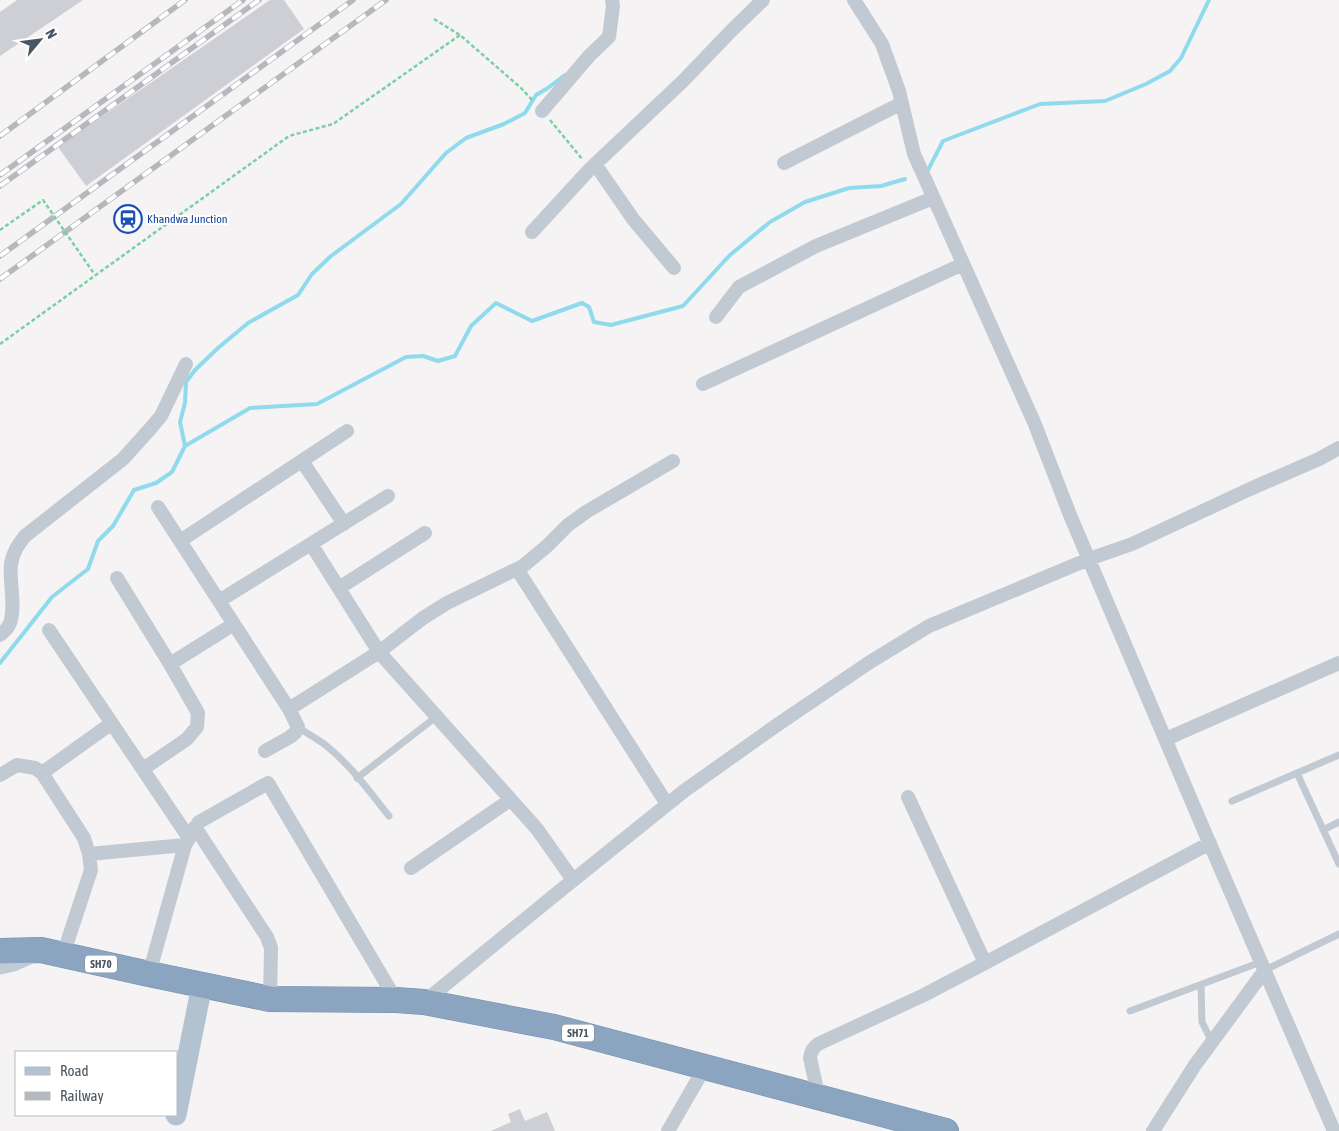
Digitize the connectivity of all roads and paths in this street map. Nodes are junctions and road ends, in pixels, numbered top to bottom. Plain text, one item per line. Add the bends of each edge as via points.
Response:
1 (612, 0) edge
2 (763, 0) edge
3 (854, 0) edge
4 (434, 19) dead end
5 (460, 35) junction
6 (902, 102) junction
7 (542, 111) junction
8 (784, 163) dead end
9 (593, 166) junction
10 (933, 198) junction
11 (0, 230) edge
12 (532, 232) dead end
13 (963, 264) junction
14 (674, 268) dead end
15 (95, 275) junction
16 (716, 317) dead end
17 (0, 344) edge
18 (186, 364) dead end
19 (703, 384) dead end
20 (347, 431) dead end
21 (1339, 448) edge
22 (302, 461) junction
23 (673, 461) dead end
24 (388, 496) dead end
25 (158, 506) dead end
26 (344, 524) junction
27 (426, 533) dead end
28 (180, 541) junction
29 (311, 544) junction
30 (1089, 558) junction
31 (517, 569) junction
32 (116, 578) dead end
33 (338, 588) junction
34 (219, 601) junction
35 (234, 624) junction
36 (49, 630) dead end
37 (0, 635) edge
38 (379, 652) junction
39 (1339, 663) edge
40 (170, 664) junction
41 (289, 709) junction
42 (436, 716) junction
43 (112, 723) junction
44 (298, 728) junction
45 (1166, 739) junction
46 (265, 750) dead end
47 (1339, 755) edge
48 (143, 769) junction
49 (42, 773) junction
50 (1297, 773) junction
51 (0, 775) edge
52 (358, 778) junction
53 (908, 797) dead end
54 (510, 800) junction
55 (1232, 801) dead end
56 (667, 804) junction
57 (388, 816) dead end
58 (1339, 822) edge
59 (1323, 830) junction
60 (190, 837) junction
61 (1210, 842) junction
62 (89, 854) junction
63 (1339, 864) edge
64 (411, 868) dead end
65 (573, 880) junction
66 (1339, 934) edge
67 (0, 951) edge
68 (52, 952) junction
69 (985, 963) junction
70 (0, 965) edge
71 (1263, 966) junction
72 (149, 974) junction
73 (1201, 984) junction
74 (202, 986) junction
75 (270, 999) junction
76 (396, 1000) junction
77 (424, 1002) junction
78 (1130, 1012) dead end
79 (1212, 1042) junction
80 (704, 1067) junction
81 (819, 1098) junction
82 (178, 1105) edge
83 (176, 1116) edge
84 (173, 1131) edge
85 (668, 1131) edge
86 (946, 1131) edge
87 (1153, 1131) edge
88 (1334, 1131) edge

1 - 7 street via 609,37
2 - 9 street
3 - 6 street via 882,44
4 - 5 path
5 - 7 path via 521,88
5 - 15 path via 333,124 289,136
6 - 8 street
6 - 10 street via 914,154
7 - 9 path
9 - 12 street
9 - 14 street
10 - 13 street
10 - 16 street via 816,246 739,287
11 - 15 path, bridge via 43,200
13 - 19 street
13 - 30 street via 1034,422
15 - 17 path
18 - 37 street via 161,416 123,459 25,536 16,548 11,564 10,623
20 - 22 street
21 - 30 street via 1132,544
22 - 26 street
22 - 28 street
23 - 31 street via 586,512 532,560
24 - 26 street
25 - 28 street
26 - 29 street
27 - 33 street
28 - 34 street
29 - 33 street
29 - 34 street
30 - 45 street
30 - 56 street via 929,626 777,725
31 - 38 street via 447,603
31 - 56 street
32 - 40 street
33 - 38 street
34 - 35 street
35 - 40 street
35 - 41 street
36 - 43 street
38 - 41 street
38 - 42 street
39 - 45 street
40 - 48 street via 198,713 197,727 187,739
41 - 44 street
42 - 52 lane
42 - 54 street
43 - 48 street
43 - 49 street
44 - 46 street
44 - 52 lane via 324,745
45 - 61 street
47 - 50 lane
48 - 60 street
49 - 51 street via 35,768 17,765
49 - 62 street via 84,838
50 - 55 lane
50 - 59 lane
52 - 57 lane
53 - 69 street
54 - 64 street
54 - 65 street via 537,829
56 - 65 street
58 - 59 lane
59 - 63 lane
60 - 62 street
60 - 72 street
60 - 75 street via 267,937 271,948
60 - 76 street via 198,822 268,783
61 - 69 street
61 - 71 street
62 - 68 street via 91,870
65 - 77 street
66 - 71 lane
67 - 68 highway, SH70
68 - 70 street
68 - 72 highway, SH70
69 - 81 street via 813,1048 810,1058
71 - 73 lane
71 - 79 street
71 - 88 street
72 - 74 highway, SH70
73 - 78 lane
73 - 79 lane via 1201,1019
74 - 75 highway, SH71
74 - 82 main road
75 - 76 highway, SH71
76 - 77 highway, SH71
77 - 80 highway, SH71 via 554,1027
79 - 87 street
80 - 81 highway, SH71
80 - 85 street
81 - 86 highway, SH71
83 - 84 main road

